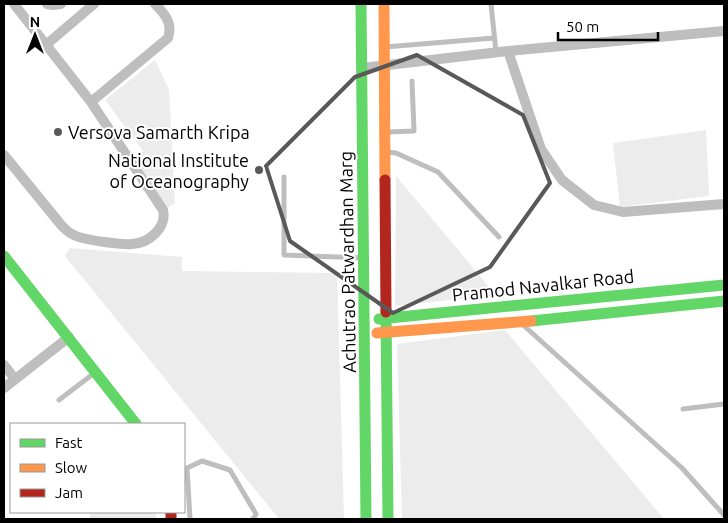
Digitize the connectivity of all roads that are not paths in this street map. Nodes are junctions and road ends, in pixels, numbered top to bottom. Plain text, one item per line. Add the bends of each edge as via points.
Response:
1 (47, 4) edge
2 (61, 4) edge
3 (94, 4) edge
4 (155, 4) edge
5 (360, 4) edge
6 (384, 4) edge
7 (491, 4) edge
8 (20, 6) edge
9 (724, 31) edge
10 (494, 38) junction
11 (47, 44) junction
12 (385, 47) junction
13 (508, 51) junction
14 (496, 52) junction
15 (386, 65) junction
16 (362, 68) junction
17 (412, 81) dead end
18 (91, 102) junction
19 (386, 132) junction
20 (386, 152) junction
21 (4, 156) edge
22 (284, 177) dead end
23 (724, 204) edge
24 (498, 236) dead end
25 (4, 256) edge
26 (364, 258) junction
27 (724, 285) edge
28 (724, 301) edge
29 (387, 318) junction
30 (365, 320) junction
31 (520, 322) junction
32 (387, 332) junction
33 (365, 334) junction
34 (69, 337) junction
35 (4, 365) edge
36 (95, 372) junction
37 (15, 379) junction
38 (4, 388) edge
39 (59, 400) dead end
40 (724, 404) edge
41 (683, 409) dead end
42 (135, 423) edge
43 (724, 514) edge
44 (190, 519) edge
45 (254, 519) edge
46 (366, 519) edge
47 (388, 519) edge

1 - 2 street
3 - 11 street
4 - 18 street via 166,16 170,32 168,38
5 - 16 main road, Achutrao Patwardhan Marg
6 - 12 main road
7 - 10 lane
8 - 11 street
9 - 13 street
10 - 12 lane
10 - 14 lane
11 - 18 street
12 - 15 main road
13 - 14 street
13 - 23 street via 541,149 562,180 594,205 623,212
14 - 15 street
15 - 16 street
15 - 19 main road
16 - 26 main road, Achutrao Patwardhan Marg
17 - 19 lane via 414,131
18 - 21 street via 163,210 160,228 153,236 131,244 72,235
19 - 20 main road
20 - 24 lane via 396,153 438,172
20 - 29 main road
22 - 26 lane via 284,255
25 - 34 main road
26 - 30 main road, Achutrao Patwardhan Marg
27 - 29 main road, Pramod Navalkar Road
28 - 31 main road, Pramod Navalkar Road
29 - 30 main road, Pramod Navalkar Road
29 - 32 main road
30 - 33 main road, Achutrao Patwardhan Marg
31 - 32 main road, Pramod Navalkar Road
31 - 43 lane via 682,468
32 - 33 main road, Pramod Navalkar Road
32 - 47 main road
33 - 46 main road, Achutrao Patwardhan Marg
34 - 36 main road
34 - 37 street
35 - 37 street
36 - 39 lane
36 - 42 main road
37 - 38 street
40 - 41 lane
44 - 45 lane via 187,468 202,461 230,470 256,514

